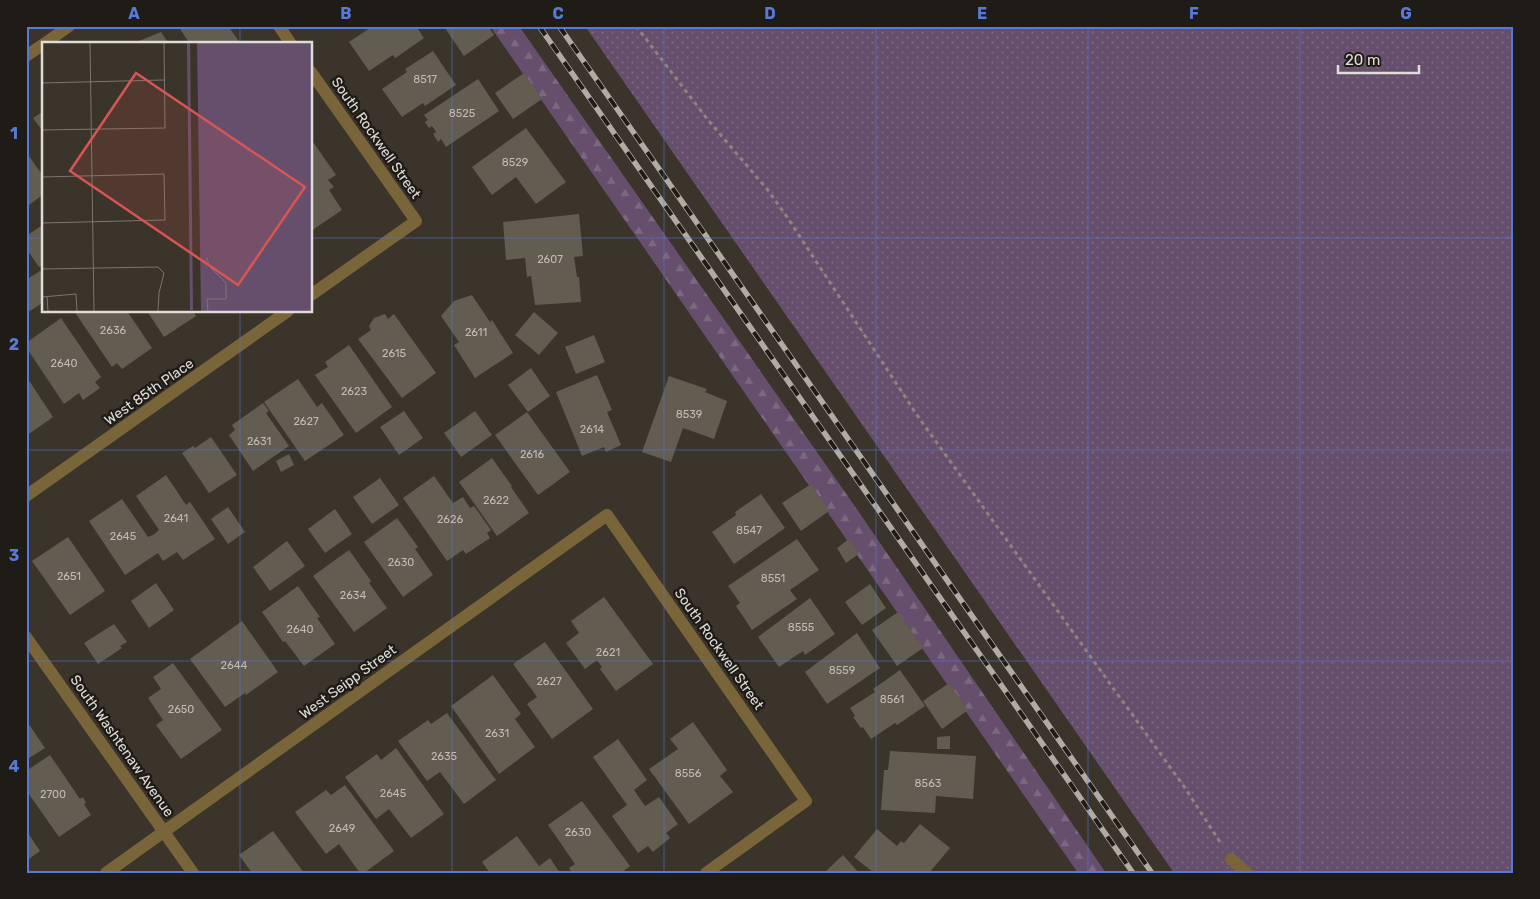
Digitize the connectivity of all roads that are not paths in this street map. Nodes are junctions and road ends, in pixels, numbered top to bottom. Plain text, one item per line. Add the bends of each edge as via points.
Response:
1 (69, 26) edge
2 (279, 26) edge
3 (47, 42) edge
4 (290, 42) edge
5 (42, 45) edge
6 (26, 56) edge
7 (312, 73) edge
8 (312, 294) edge
9 (287, 312) edge
10 (26, 496) edge
11 (607, 515) joint
12 (26, 636) edge
13 (164, 832) junction
14 (1231, 859) road end
15 (106, 873) edge
16 (193, 873) edge
17 (706, 873) edge
18 (1247, 873) edge

1 - 3 street
2 - 4 street
5 - 6 street
7 - 8 street, South Rockwell Street via 416,221
9 - 10 street, West 85th Place
11 - 13 street, West Seipp Street
11 - 17 street, South Rockwell Street via 806,800
12 - 13 street, South Washtenaw Avenue
13 - 15 street, West Seipp Street
13 - 16 street, South Washtenaw Avenue
14 - 18 street

